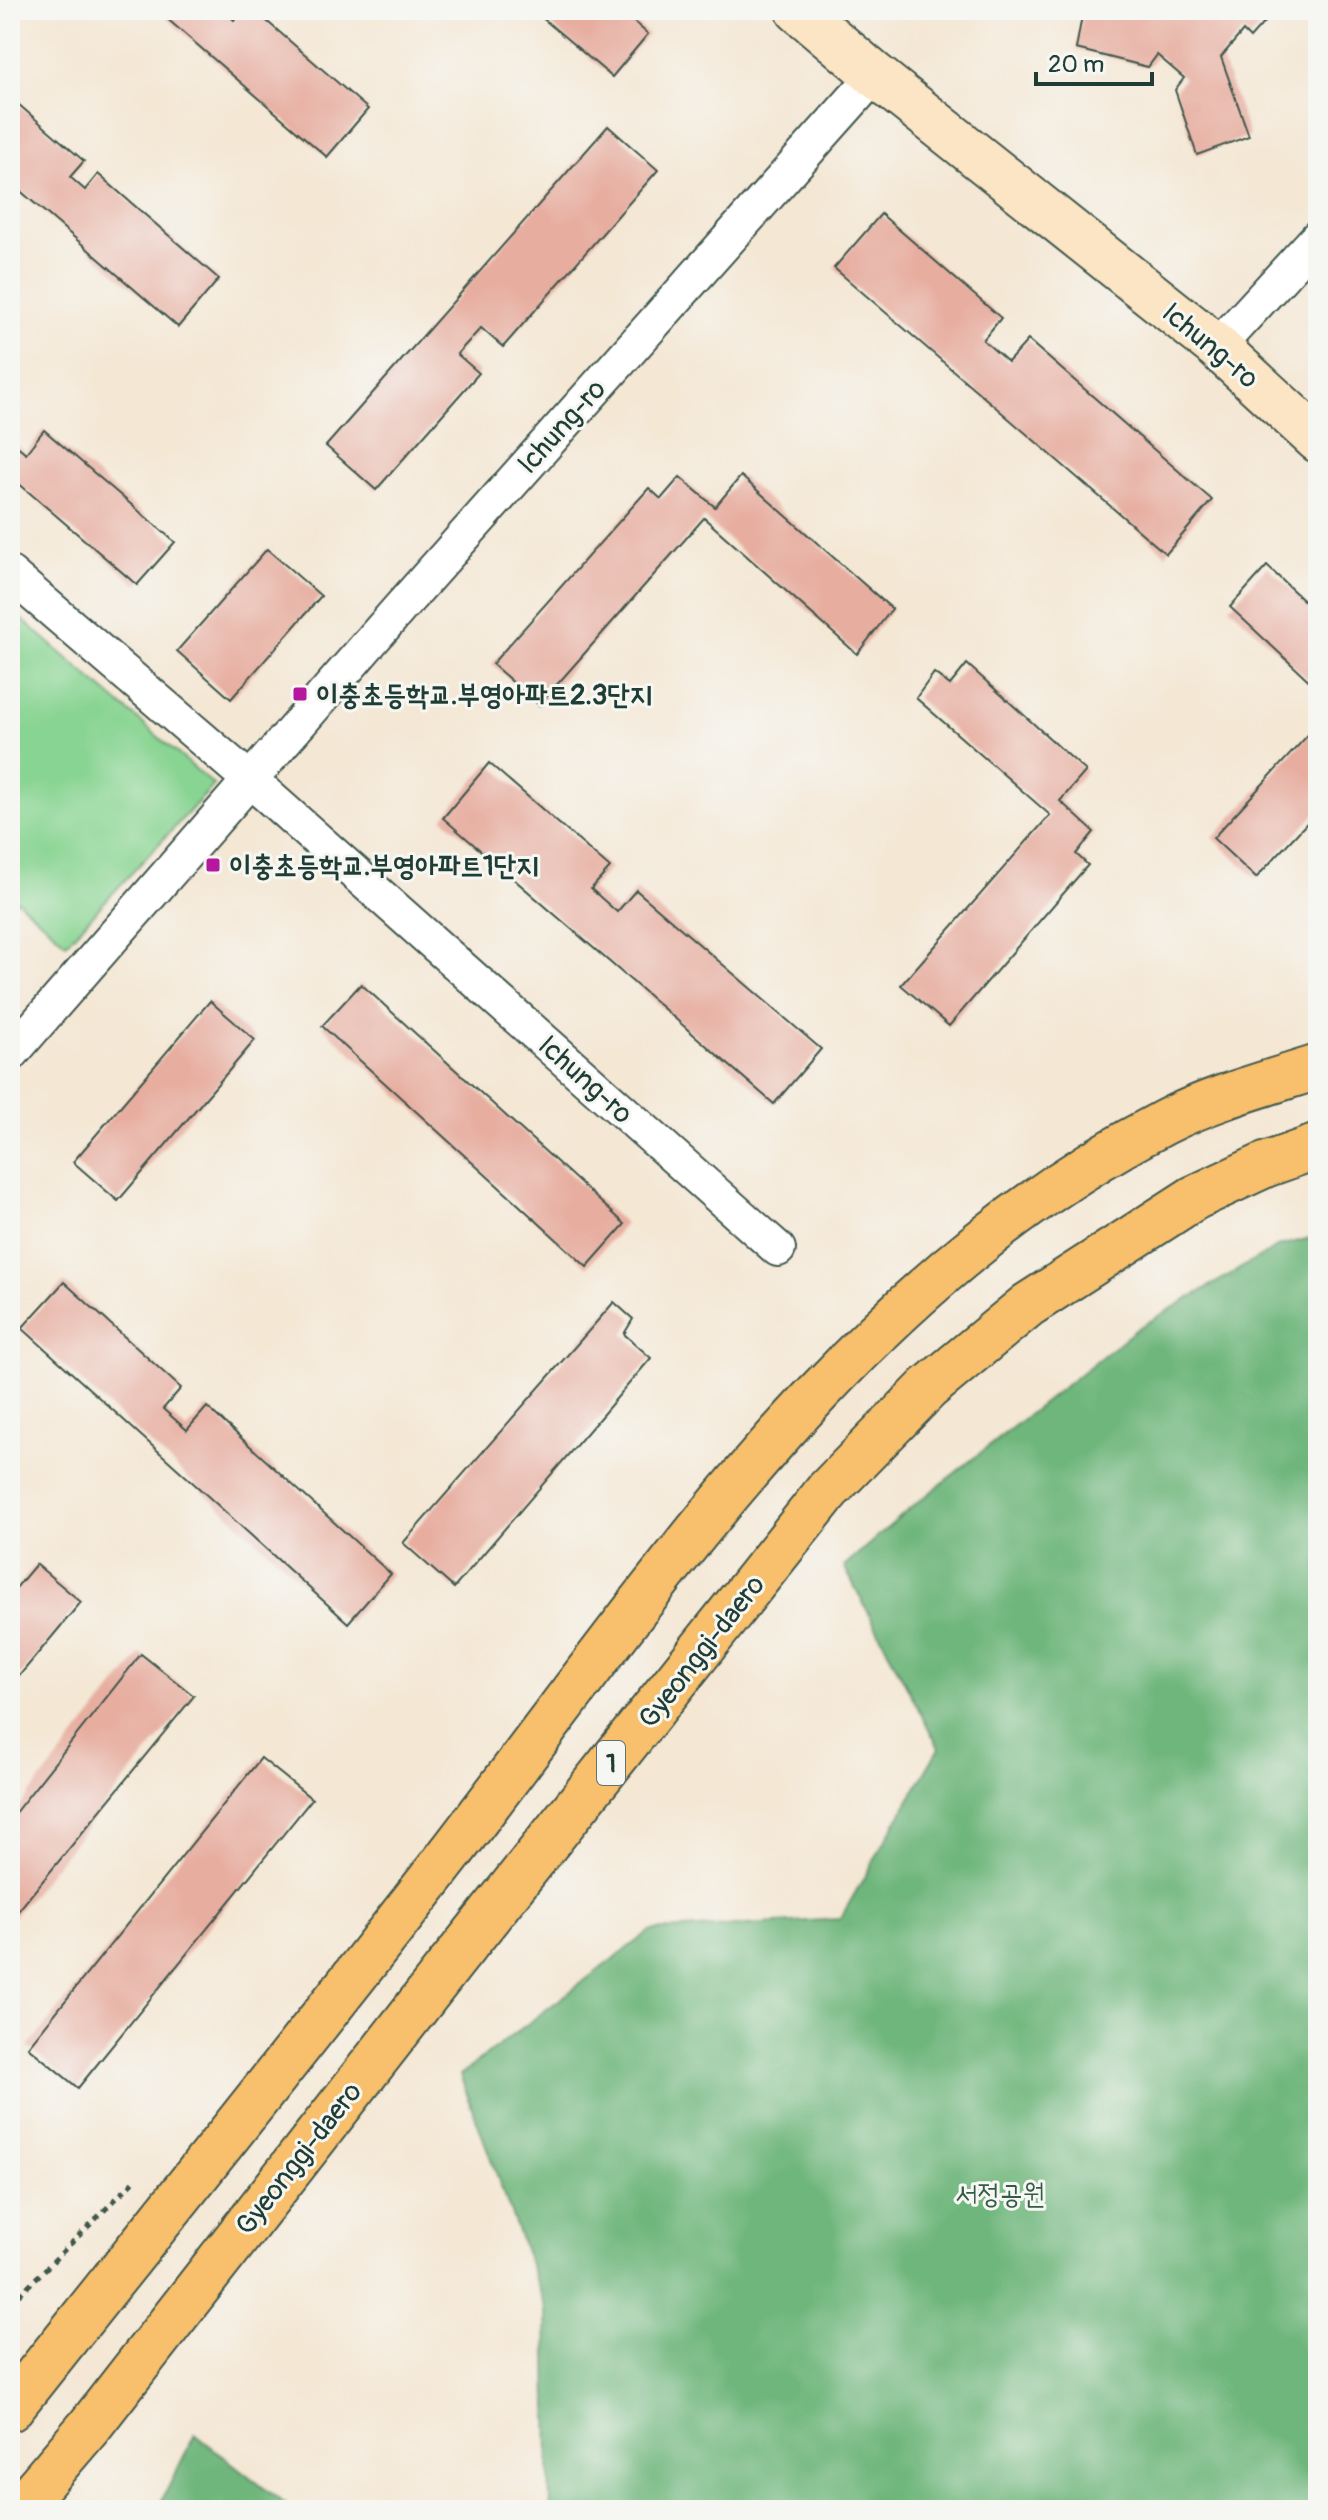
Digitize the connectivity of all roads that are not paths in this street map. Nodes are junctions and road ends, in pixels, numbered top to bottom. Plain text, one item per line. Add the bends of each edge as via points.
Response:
1 (798, 10) edge
2 (875, 75) junction
3 (1318, 237) edge
4 (1217, 347) junction
5 (1318, 440) edge
6 (10, 574) edge
7 (250, 780) junction
8 (10, 1055) edge
9 (1318, 1067) edge
10 (1318, 1146) edge
11 (778, 1249) dead end
12 (10, 2409) edge
13 (18, 2510) edge

1 - 2 street, Ichung-ro
2 - 4 street, Ichung-ro
2 - 7 street, Ichung-ro
3 - 4 street
4 - 5 street, Ichung-ro
6 - 7 street, Ichung-ro
7 - 8 street, Ichung-ro
7 - 11 street, Ichung-ro
9 - 12 main road via 1168,1121 1044,1193 937,1277 858,1350 756,1460
10 - 13 main road, Gyeonggi-daero / 1 via 1194,1198 1028,1305 928,1388 828,1490

